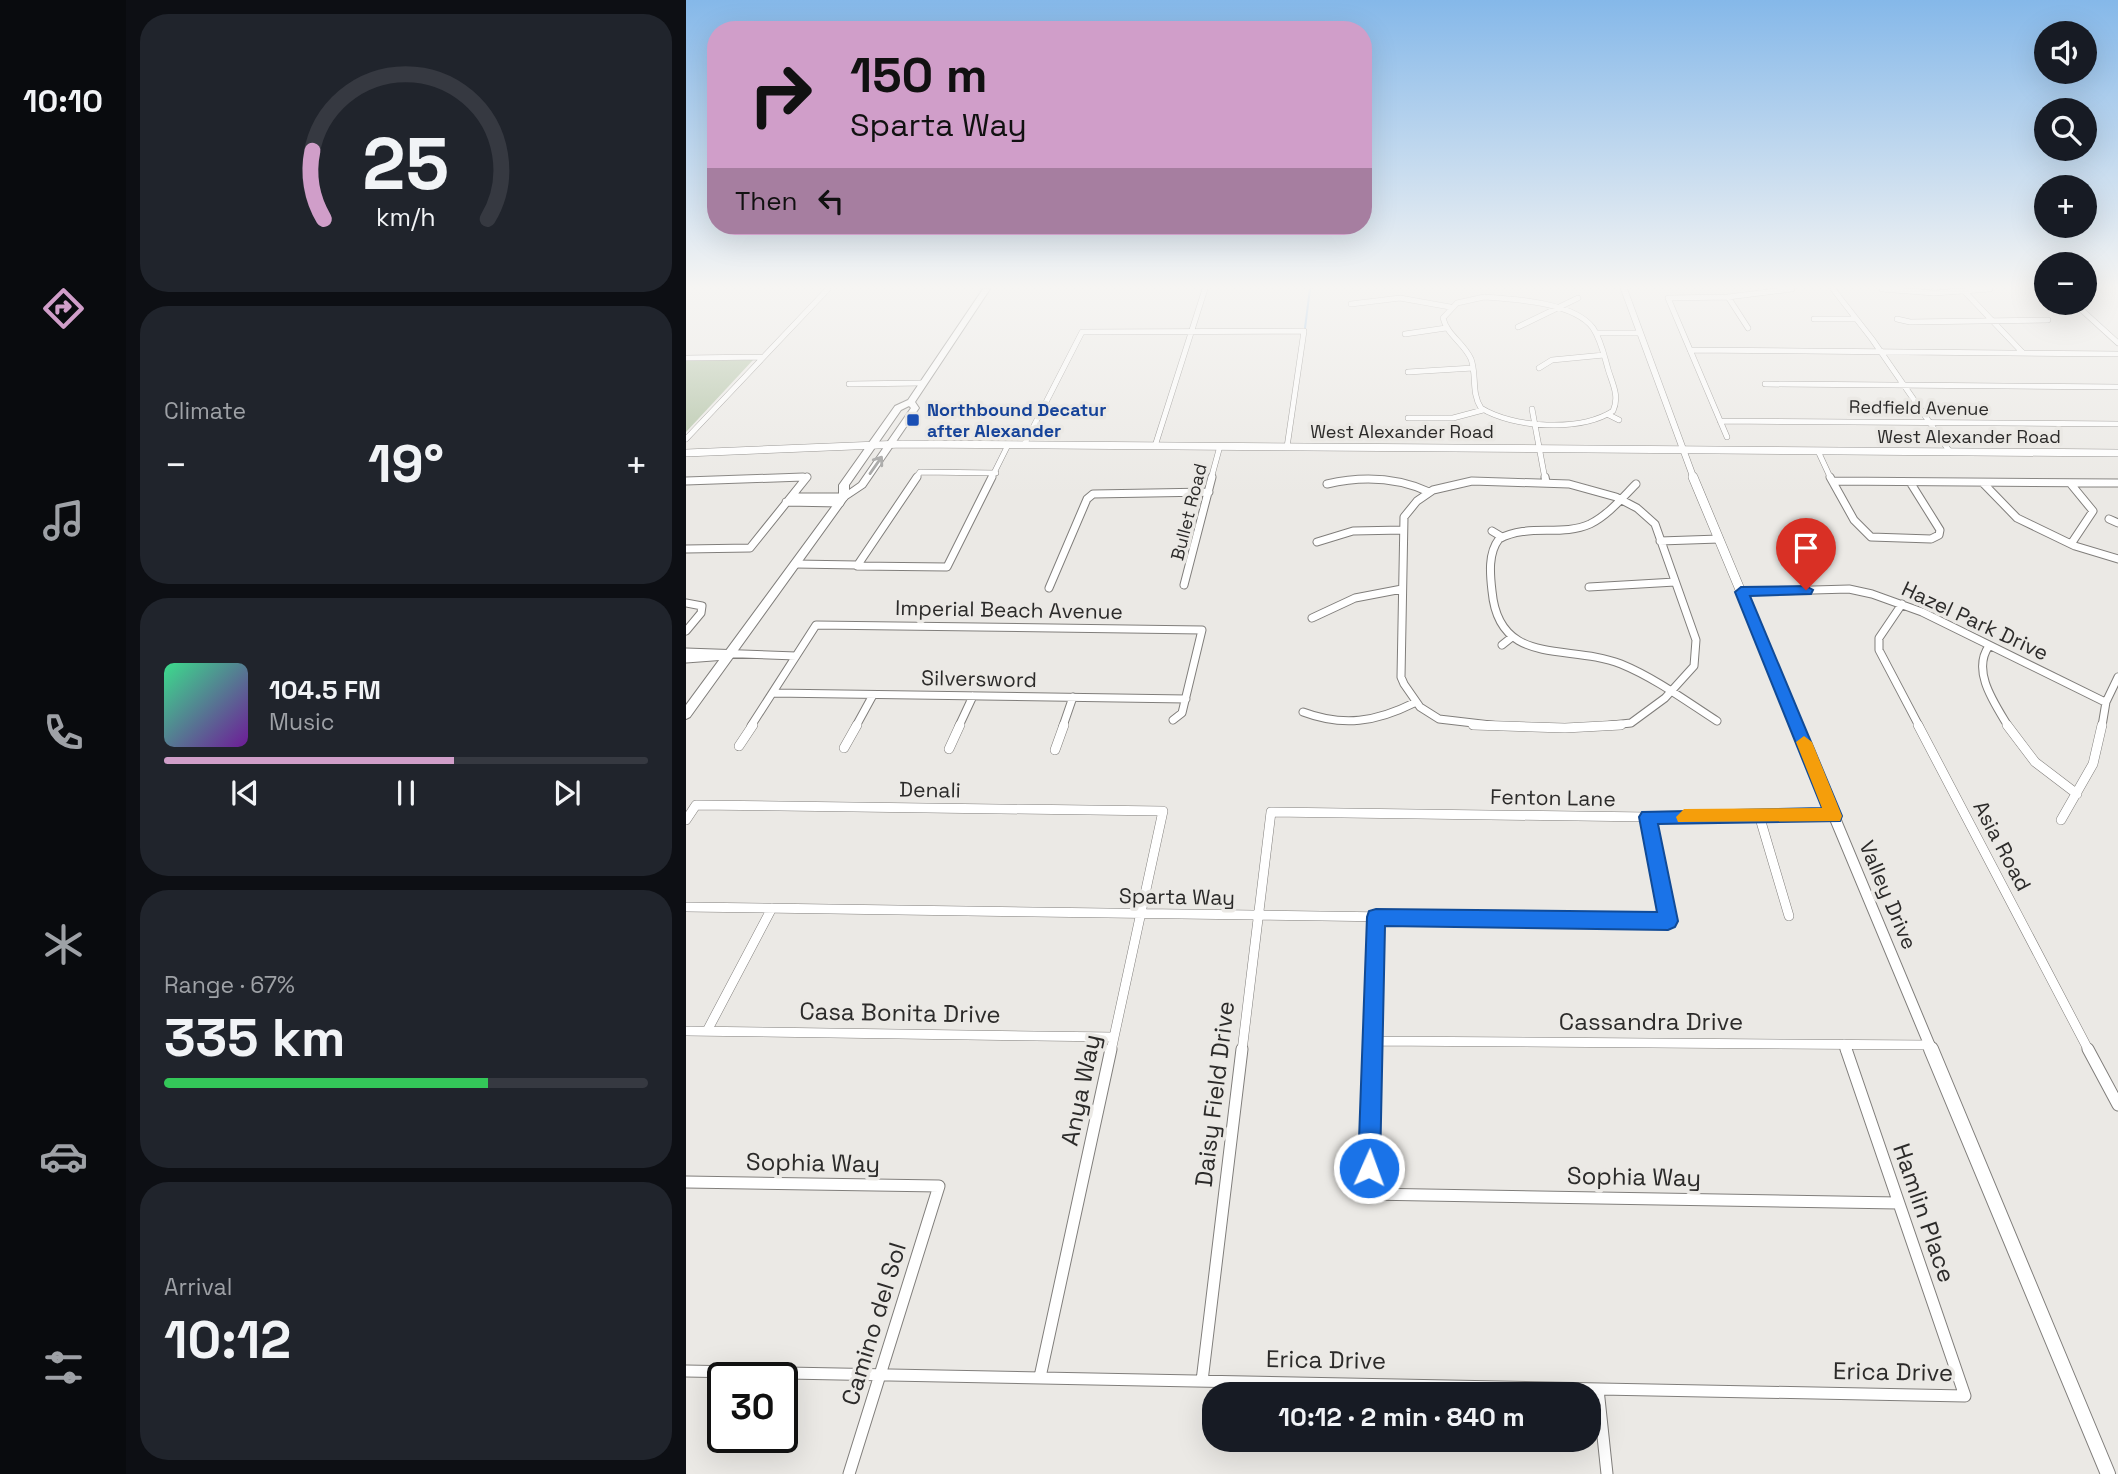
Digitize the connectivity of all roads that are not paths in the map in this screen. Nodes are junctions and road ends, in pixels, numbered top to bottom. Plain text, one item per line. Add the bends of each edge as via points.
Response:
1 (762, 358) edge
2 (940, 358) edge
3 (1067, 358) edge
4 (1183, 358) edge
5 (1300, 358) edge
6 (1470, 358) edge
7 (1575, 358) edge
8 (1605, 358) edge
9 (1649, 358) edge
10 (1693, 358) edge
11 (1885, 358) edge
12 (1539, 368) dead end
13 (1473, 369) junction
14 (1408, 372) dead end
15 (923, 383) junction
16 (849, 384) dead end
17 (1765, 384) dead end
18 (1905, 385) junction
19 (2118, 387) edge
20 (911, 402) junction
21 (1532, 409) dead end
22 (1483, 410) junction
23 (1609, 415) junction
24 (1408, 418) dead end
25 (1619, 420) dead end
26 (1534, 421) junction
27 (1720, 421) junction
28 (1931, 422) junction
29 (2118, 424) edge
30 (1727, 437) dead end
31 (686, 439) edge
32 (891, 444) junction
33 (873, 445) junction
34 (1008, 445) junction
35 (1024, 445) junction
36 (1154, 446) junction
37 (1220, 446) junction
38 (1287, 447) junction
39 (1538, 449) junction
40 (1682, 450) junction
41 (1818, 451) junction
42 (1950, 452) junction
43 (686, 453) edge
44 (2118, 453) edge
45 (996, 473) junction
46 (686, 481) edge
47 (1546, 481) junction
48 (1833, 481) junction
49 (1910, 482) junction
50 (1983, 483) junction
51 (2070, 483) junction
52 (2118, 483) edge
53 (1327, 484) dead end
54 (1636, 484) dead end
55 (1209, 492) junction
56 (1429, 492) junction
57 (789, 499) junction
58 (842, 500) junction
59 (1619, 500) junction
60 (2109, 519) dead end
61 (2118, 523) edge
62 (1403, 530) junction
63 (1492, 531) dead end
64 (1502, 537) junction
65 (1719, 539) junction
66 (1660, 541) junction
67 (1317, 542) dead end
68 (2071, 544) junction
69 (686, 549) edge
70 (2118, 559) edge
71 (795, 564) junction
72 (857, 565) junction
73 (1675, 582) junction
74 (1184, 585) dead end
75 (1589, 587) dead end
76 (1049, 588) dead end
77 (1402, 589) junction
78 (1741, 592) junction
79 (686, 603) edge
80 (1902, 604) junction
81 (1312, 618) dead end
82 (686, 631) edge
83 (1512, 637) junction
84 (1502, 645) dead end
85 (1989, 646) junction
86 (686, 652) edge
87 (729, 656) junction
88 (796, 656) junction
89 (686, 659) edge
90 (2118, 677) edge
91 (1670, 692) junction
92 (773, 693) junction
93 (873, 695) junction
94 (973, 696) junction
95 (1073, 697) junction
96 (1186, 699) junction
97 (2105, 702) junction
98 (1414, 703) junction
99 (1303, 712) dead end
100 (686, 714) edge
101 (1173, 720) dead end
102 (1717, 721) dead end
103 (739, 746) dead end
104 (844, 748) dead end
105 (949, 749) dead end
106 (1055, 750) dead end
107 (2077, 794) junction
108 (1163, 811) joint
109 (1271, 812) joint
110 (1759, 815) junction
111 (1834, 816) junction
112 (1648, 817) junction
113 (686, 820) edge
114 (2061, 820) dead end
115 (686, 907) edge
116 (772, 908) junction
117 (1141, 914) junction
118 (1258, 915) junction
119 (1789, 916) dead end
120 (1376, 917) junction
121 (686, 1031) edge
122 (707, 1031) junction
123 (1114, 1037) junction
124 (1373, 1041) junction
125 (1844, 1044) junction
126 (1930, 1045) junction
127 (2118, 1105) edge
128 (686, 1182) edge
129 (939, 1186) joint
130 (1898, 1203) junction
131 (686, 1371) edge
132 (880, 1374) junction
133 (1040, 1377) junction
134 (1202, 1381) junction
135 (1259, 1382) edge
136 (1601, 1388) edge
137 (1965, 1396) joint
138 (1601, 1417) edge
139 (849, 1474) edge
140 (1607, 1474) edge
141 (2108, 1474) edge

1 - 31 street
2 - 15 main road
3 - 35 street
4 - 36 street
5 - 38 street
6 - 13 street
7 - 12 street via 1552,360
8 - 23 street via 1617,401
9 - 40 street, Valley Drive
10 - 27 street
11 - 18 street
13 - 14 street
13 - 22 street via 1476,401
15 - 16 street
15 - 20 main road
17 - 18 street
18 - 19 street
18 - 28 street
20 - 32 main road via 915,408
20 - 33 main road via 898,408
21 - 26 street
22 - 24 street via 1453,418
22 - 26 street via 1510,421
23 - 25 street
23 - 26 street via 1588,422
26 - 39 street
27 - 28 street, Redfield Avenue
27 - 30 street
28 - 29 street, Redfield Avenue
28 - 42 street
32 - 33 main road, West Alexander Road
32 - 34 main road, West Alexander Road
58 -> 32 main road via 862,485
33 - 43 main road, West Alexander Road
33 - 58 main road via 844,485
34 - 35 main road, West Alexander Road
34 - 45 street
35 - 36 main road, West Alexander Road
36 - 37 main road, West Alexander Road
37 - 38 main road, West Alexander Road
37 - 55 street, Bullet Road
38 - 39 main road, West Alexander Road
39 - 40 main road, West Alexander Road
39 - 47 street
40 - 41 main road, West Alexander Road
40 - 65 street, Valley Drive
41 - 42 main road, West Alexander Road
41 - 48 street
42 - 44 main road, West Alexander Road
45 - 72 street via 920,472
45 - 72 street via 947,567
46 - 57 street via 807,477
47 - 56 street via 1472,481
47 - 59 street via 1583,485
48 - 49 street
48 - 49 street via 1871,537 1938,536 1940,530
49 - 50 street
50 - 51 street
50 - 68 street via 2017,518
51 - 52 street
51 - 68 street via 2093,511
53 - 56 street via 1396,480
54 - 59 street
55 - 74 street, Bullet Road
55 - 76 street via 1093,494
56 - 62 street via 1410,508
57 - 58 street
57 - 69 street via 750,548
58 - 71 main road
59 - 64 street via 1588,525
59 - 66 street via 1648,516
60 - 61 street
62 - 67 street via 1353,531
62 - 77 street
63 - 64 street
64 - 83 street via 1489,554 1496,616
65 - 66 street
65 - 78 street, Valley Drive
66 - 73 street
68 - 70 street
71 - 72 street
71 - 87 main road
73 - 75 street
73 - 91 street via 1697,654 1694,667
77 - 81 street via 1355,596
77 - 98 street via 1401,677
78 - 80 street, Hazel Park Drive via 1849,589
78 - 111 street, Valley Drive
79 - 82 street via 702,606
80 - 85 street, Hazel Park Drive
80 - 127 street, Asia Road via 1879,638 1879,650
83 - 84 street
83 - 91 street via 1545,651 1606,659
85 - 97 street, Hazel Park Drive
85 - 107 street via 1981,659 1981,673 2011,729 2041,768
86 - 87 street
87 - 88 street
87 - 89 street
87 - 100 main road
88 - 92 street
88 - 96 street, Imperial Beach Avenue via 816,625 1202,630
90 - 97 street
91 - 98 street via 1642,718 1611,727 1454,724
91 - 102 street
92 - 93 street, Silversword
92 - 103 street
93 - 94 street, Silversword
93 - 104 street
94 - 95 street, Silversword
94 - 105 street
95 - 96 street, Silversword
95 - 106 street
96 - 101 street via 1182,713
97 - 107 street via 2099,746
98 - 99 street via 1371,722 1333,721
107 - 114 street
108 - 113 street, Denali via 696,805
108 - 117 street, Anya Way
109 - 112 street, Fenton Lane
109 - 118 street, Daisy Field Drive
110 - 111 street, Fenton Lane
110 - 112 street, Fenton Lane
110 - 119 street
111 - 126 street, Valley Drive
112 - 120 street, Sparta Way via 1668,921
115 - 116 street, Sparta Way
116 - 117 street, Sparta Way
116 - 122 street
117 - 118 street, Sparta Way
117 - 123 street, Anya Way
118 - 120 street, Sparta Way
118 - 134 street, Daisy Field Drive
120 - 124 street
121 - 122 street, Casa Bonita Drive
122 - 123 street, Casa Bonita Drive
123 - 133 street, Anya Way
124 - 125 street, Cassandra Drive
124 - 130 street, Sophia Way via 1368,1194
125 - 126 street, Cassandra Drive
125 - 130 street, Hamlin Place
126 - 141 street, Valley Drive
128 - 129 street, Sophia Way
129 - 132 street, Camino del Sol
130 - 137 street, Hamlin Place
131 - 132 street, Erica Drive
132 - 133 street, Erica Drive
132 - 139 street, Camino del Sol
133 - 134 street, Erica Drive
134 - 135 street, Erica Drive
136 - 137 street, Erica Drive
138 - 140 street

